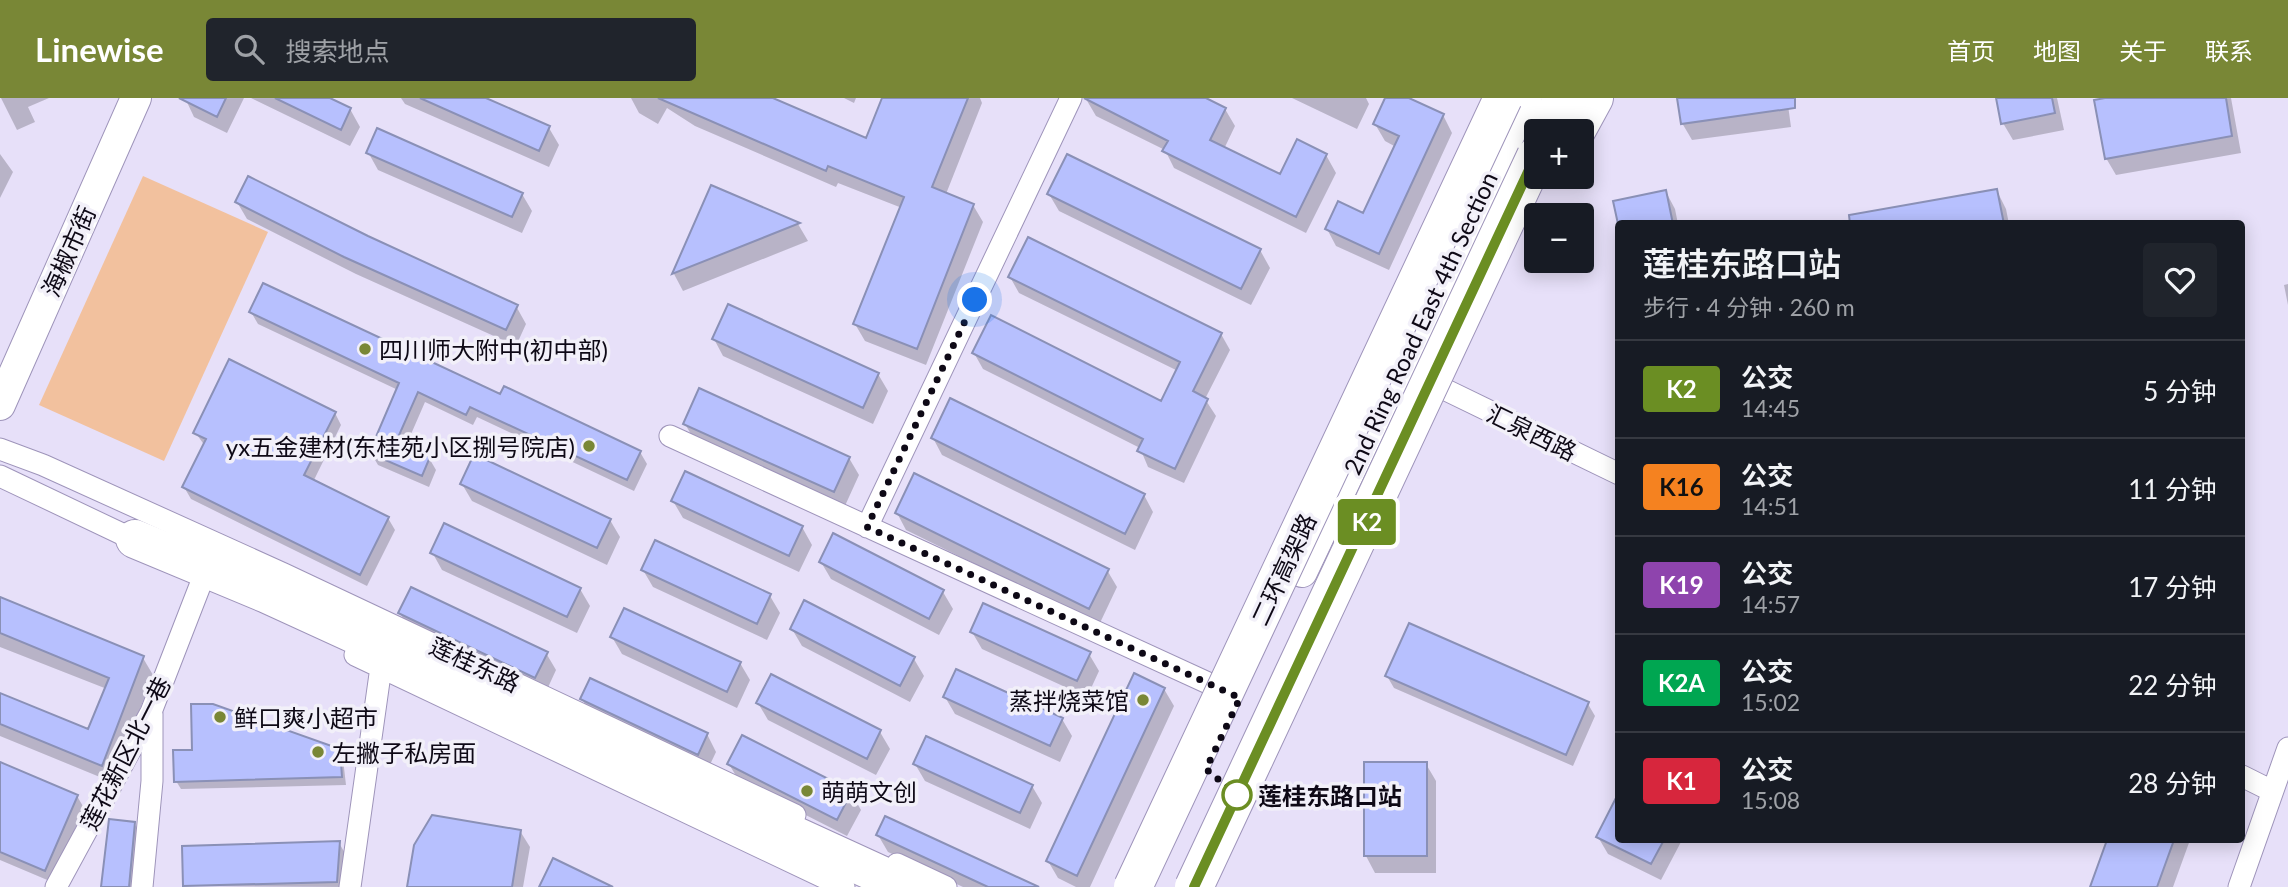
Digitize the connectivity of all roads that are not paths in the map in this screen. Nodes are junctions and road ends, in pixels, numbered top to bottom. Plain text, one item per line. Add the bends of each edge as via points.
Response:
1 (136, 98) edge
2 (1071, 98) edge
3 (1486, 98) edge
4 (1503, 98) edge
5 (1527, 98) edge
6 (1563, 98) edge
7 (1581, 98) edge
8 (1594, 98) edge
9 (1553, 119) edge
10 (1571, 119) edge
11 (1583, 119) edge
12 (1524, 180) edge
13 (1540, 189) edge
14 (1426, 378) junction
15 (0, 405) edge
16 (670, 436) dead end
17 (0, 449) edge
18 (1615, 472) edge
19 (0, 476) edge
20 (867, 527) junction
21 (135, 539) junction
22 (204, 578) junction
23 (381, 667) junction
24 (1240, 698) junction
25 (152, 712) junction
26 (2288, 748) edge
27 (2245, 778) edge
28 (2272, 791) junction
29 (832, 884) edge
30 (56, 887) edge
31 (142, 887) edge
32 (350, 887) edge
33 (907, 887) edge
34 (946, 887) edge
35 (1133, 887) edge
36 (1149, 887) edge
37 (1186, 887) edge
38 (1194, 887) edge
39 (2239, 887) edge

1 - 15 main road, 海椒市街
2 - 20 street
3 - 14 highway via 1423,234
4 - 35 highway, 二环高架路, bridge
5 - 14 main road, 2nd Ring Road East 4th Section
6 - 9 highway
7 - 10 main road
8 - 11 highway
12 - 14 highway, bridge
13 - 14 highway, bridge
14 - 18 street, 汇泉西路
14 - 24 main road, 2nd Ring Road East 4th Section
14 - 37 main road, 2nd Ring Road East 4th Section
14 - 38 highway, bridge
16 - 20 street
17 - 34 street, 莲桂东路 via 284,574
19 - 21 street, 莲桂东路
20 - 24 street
21 - 22 street, 莲桂东路
21 - 33 highway via 267,594
22 - 23 street, 莲桂东路
22 - 25 street, 莲花新区北一巷
23 - 29 street, 莲桂东路
23 - 32 street
24 - 36 main road, 2nd Ring Road East 4th Section
25 - 30 street, 莲花新区北一巷
25 - 31 street via 152,781
26 - 28 street
27 - 28 street
28 - 39 street

